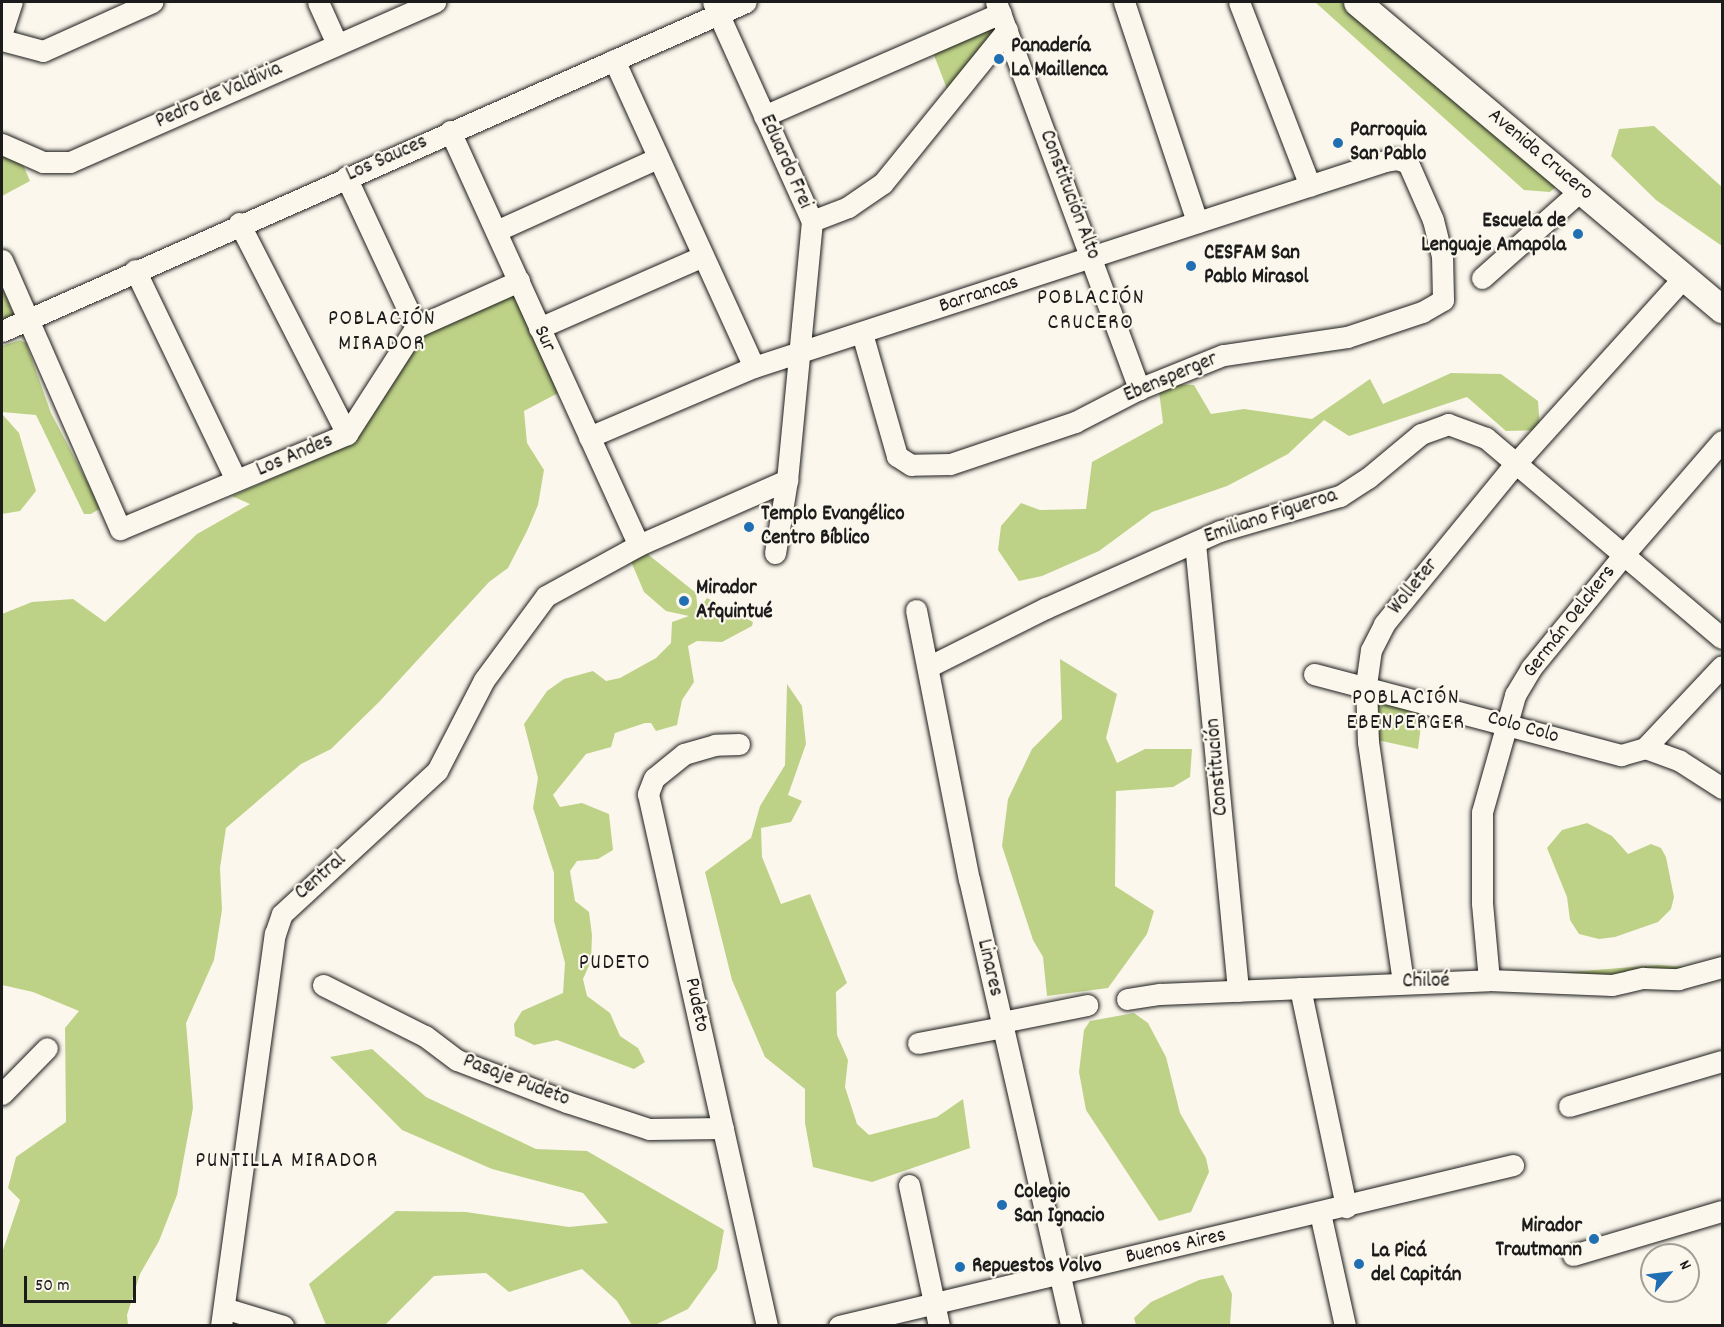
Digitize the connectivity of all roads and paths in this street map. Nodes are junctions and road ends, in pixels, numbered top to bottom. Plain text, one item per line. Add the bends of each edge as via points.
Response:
1 (12, 2) edge
2 (152, 2) edge
3 (318, 2) edge
4 (435, 2) edge
5 (746, 2) edge
6 (1124, 2) edge
7 (1239, 2) edge
8 (1357, 2) edge
9 (715, 8) edge
10 (1001, 15) edge
11 (2, 32) edge
12 (2, 40) edge
13 (337, 44) junction
14 (614, 60) junction
15 (764, 116) junction
16 (450, 131) junction
17 (2, 144) edge
18 (658, 158) junction
19 (346, 177) junction
20 (1310, 186) junction
21 (1581, 190) junction
22 (812, 221) junction
23 (1197, 222) junction
24 (239, 223) junction
25 (496, 231) junction
26 (703, 256) junction
27 (1093, 258) junction
28 (2, 260) edge
29 (135, 270) junction
30 (1684, 276) junction
31 (1482, 278) dead end
32 (519, 281) junction
33 (1443, 300) joint
34 (1722, 309) edge
35 (29, 320) junction
36 (416, 327) junction
37 (539, 328) junction
38 (2, 331) edge
39 (862, 333) junction
40 (798, 354) junction
41 (754, 367) junction
42 (1139, 389) junction
43 (347, 434) junction
44 (589, 437) junction
45 (1722, 441) edge
46 (1516, 463) junction
47 (236, 480) junction
48 (787, 480) junction
49 (1195, 543) junction
50 (639, 546) junction
51 (775, 553) dead end
52 (1625, 553) junction
53 (916, 610) dead end
54 (1722, 638) edge
55 (1722, 666) edge
56 (928, 667) junction
57 (1314, 674) dead end
58 (1366, 685) junction
59 (1504, 723) junction
60 (739, 744) dead end
61 (1645, 748) junction
62 (1722, 788) edge
63 (1722, 967) edge
64 (1489, 980) junction
65 (1403, 982) junction
66 (323, 985) dead end
67 (1300, 988) junction
68 (1238, 991) junction
69 (1127, 999) dead end
70 (1087, 1005) dead end
71 (1002, 1024) junction
72 (918, 1043) dead end
73 (47, 1048) dead end
74 (1722, 1061) edge
75 (2, 1094) edge
76 (1569, 1106) dead end
77 (723, 1128) junction
78 (1513, 1165) dead end
79 (909, 1185) dead end
80 (1346, 1206) junction
81 (1722, 1211) edge
82 (1320, 1213) junction
83 (1573, 1255) dead end
84 (1060, 1275) junction
85 (934, 1304) junction
86 (223, 1317) edge
87 (283, 1326) edge
88 (767, 1326) edge
89 (839, 1326) edge
90 (939, 1326) edge
91 (1071, 1326) edge
92 (1345, 1326) edge

1 - 11 street
2 - 12 street via 43,51
3 - 13 street
4 - 13 street, Pedro de Valdivia
5 - 9 street, Los Sauces
6 - 23 street
7 - 20 street
8 - 21 main road, Avenida Crucero
9 - 14 street, Los Sauces
9 - 15 street, Eduardo Frei
10 - 15 street
10 - 22 street via 883,183 848,207
10 - 27 street, Constitución Alto
13 - 17 street, Pedro de Valdivia via 70,162 43,162
14 - 16 street, Los Sauces
14 - 18 street
15 - 22 street, Eduardo Frei
16 - 19 street, Los Sauces
16 - 25 street, Sur
18 - 25 street
18 - 26 street
19 - 24 street, Los Sauces
19 - 36 street
20 - 23 street, Barrancas
20 - 33 street, Barrancas via 1384,161 1397,159 1408,163 1439,242
21 - 30 main road, Avenida Crucero
21 - 31 street
22 - 40 street, Eduardo Frei
23 - 27 street, Barrancas
24 - 29 street, Los Sauces
24 - 43 street
25 - 32 street, Sur
26 - 37 street
26 - 41 street
27 - 39 street, Barrancas
27 - 42 street, Constitución Alto
28 - 35 street
29 - 35 street, Los Sauces
29 - 47 street
30 - 34 main road, Avenida Crucero
30 - 46 street, Wolleter
32 - 36 street
32 - 37 street, Sur
33 - 42 street, Ebensperger via 1371,330 1223,355
35 - 38 street, Los Sauces
35 - 47 street, Los Andes via 120,529
36 - 43 street, Los Andes
37 - 44 street, Sur
39 - 40 street, Barrancas
39 - 42 street, Ebensperger via 893,447 902,461 911,465 971,459 1075,422
40 - 41 street, Barrancas
40 - 48 street, Eduardo Frei
41 - 44 street, Barrancas
43 - 47 street, Los Andes
44 - 50 street, Sur
45 - 52 street, Germán Oelckers
46 - 49 street, Emiliano Figueroa via 1486,438 1465,427 1435,426 1340,496 1278,512
46 - 52 street, Emiliano Figueroa
46 - 58 street, Wolleter via 1384,624 1371,650
48 - 50 street, Central
48 - 51 street, Eduardo Frei
49 - 56 street, Emiliano Figueroa via 1046,608
49 - 68 street, Constitución
50 - 86 street, Central via 546,596 484,680 437,771 282,914 275,934
52 - 54 street, Emiliano Figueroa
52 - 59 street, Germán Oelckers via 1531,668
53 - 56 street, Linares
55 - 61 street
56 - 71 street, Linares
57 - 58 street, Colo Colo
58 - 59 street, Colo Colo
58 - 65 street, Wolleter via 1378,823
59 - 61 street, Colo Colo via 1621,755
59 - 64 street, Germán Oelckers via 1481,823 1482,903
60 - 77 street, Pudeto via 715,745 684,754 654,778 648,794
61 - 62 street via 1680,761
63 - 64 street, Chiloé via 1677,979 1643,978 1612,986
64 - 65 street, Chiloé
65 - 67 street, Chiloé
66 - 77 street, Pasaje Pudeto via 425,1036 457,1060 557,1098 649,1130
67 - 68 street, Chiloé
67 - 80 street
68 - 69 street, Chiloé
70 - 71 street
71 - 72 street
71 - 84 street, Linares
73 - 75 street
74 - 76 street
77 - 88 street, Pudeto
78 - 80 street, Buenos Aires
79 - 85 street
80 - 82 street, Buenos Aires
81 - 83 street
82 - 84 street, Buenos Aires
82 - 92 street
84 - 85 street, Buenos Aires
84 - 91 street, Linares
85 - 89 street, Buenos Aires
85 - 90 street
86 - 87 street

